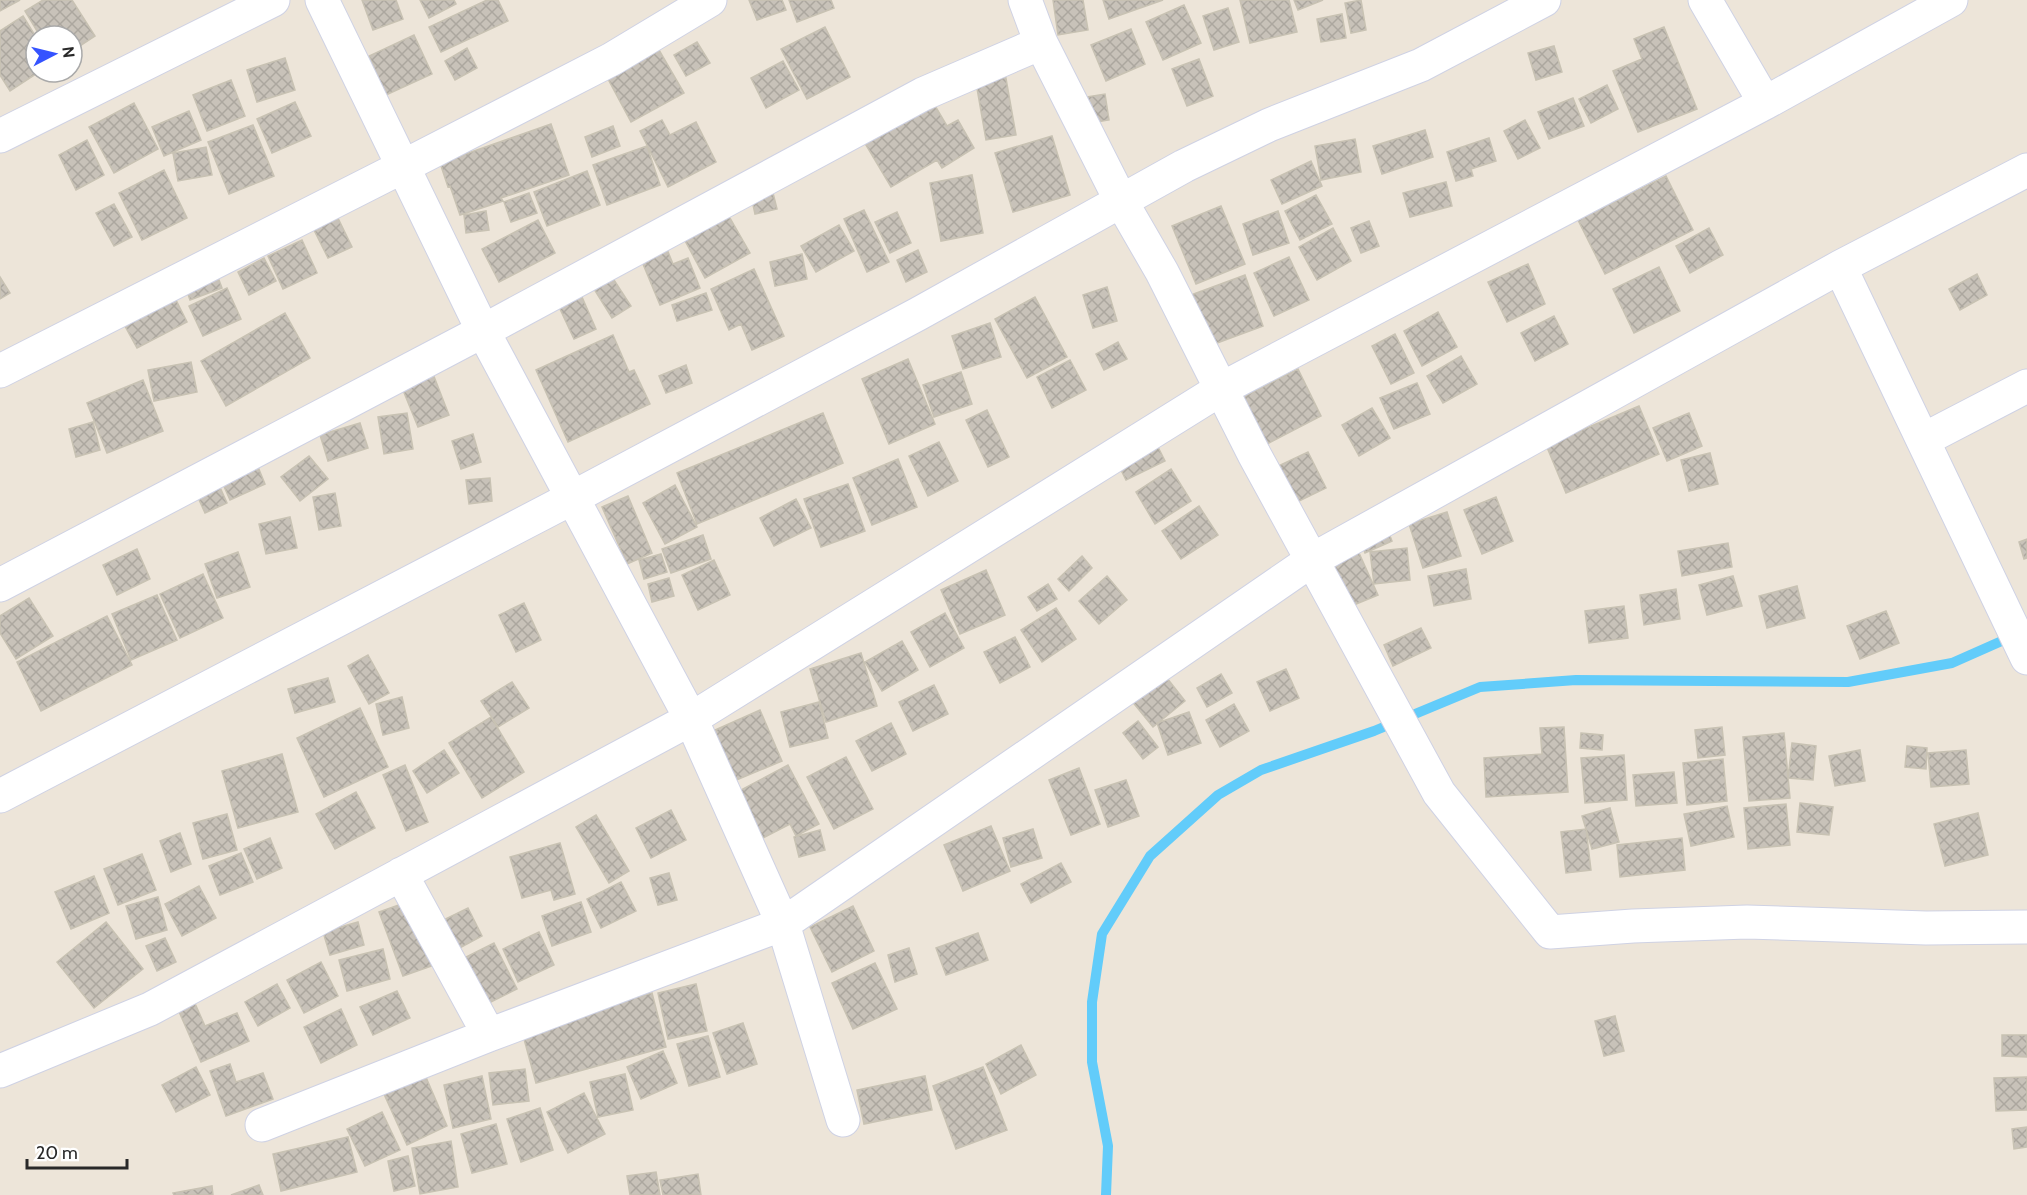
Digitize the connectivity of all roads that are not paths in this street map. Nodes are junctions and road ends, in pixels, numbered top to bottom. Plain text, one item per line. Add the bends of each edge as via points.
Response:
1 (273, 0) edge
2 (322, 0) edge
3 (710, 0) edge
4 (1025, 0) edge
5 (1544, 0) edge
6 (1705, 0) edge
7 (1951, 0) edge
8 (1041, 43) junction
9 (1765, 103) junction
10 (0, 136) edge
11 (405, 166) junction
12 (2027, 170) edge
13 (1121, 201) junction
14 (1840, 267) junction
15 (483, 331) junction
16 (0, 370) edge
17 (2027, 386) edge
18 (1221, 389) junction
19 (1923, 440) junction
20 (572, 498) junction
21 (1312, 560) junction
22 (0, 585) edge
23 (2027, 658) edge
24 (691, 718) junction
25 (0, 796) edge
26 (401, 874) junction
27 (783, 924) junction
28 (2027, 927) edge
29 (489, 1035) junction
30 (0, 1071) edge
31 (843, 1120) dead end
32 (262, 1125) dead end

1 - 10 street
2 - 11 street
3 - 11 street via 612,59
4 - 8 street
5 - 13 street via 1421,65 1269,124
6 - 9 street
7 - 9 street
8 - 13 street
8 - 15 street via 923,94
9 - 18 street
11 - 15 street
11 - 16 street
12 - 14 street
13 - 18 street
13 - 20 street
14 - 19 street
14 - 21 street
15 - 20 street
15 - 22 street
17 - 19 street
18 - 21 street
18 - 24 street
19 - 23 street
20 - 24 street
20 - 25 street
21 - 27 street
21 - 28 street via 1439,794 1550,932 1747,922
24 - 26 street
24 - 27 street
26 - 29 street
26 - 30 street via 150,1009
27 - 29 street
27 - 31 street
29 - 32 street

